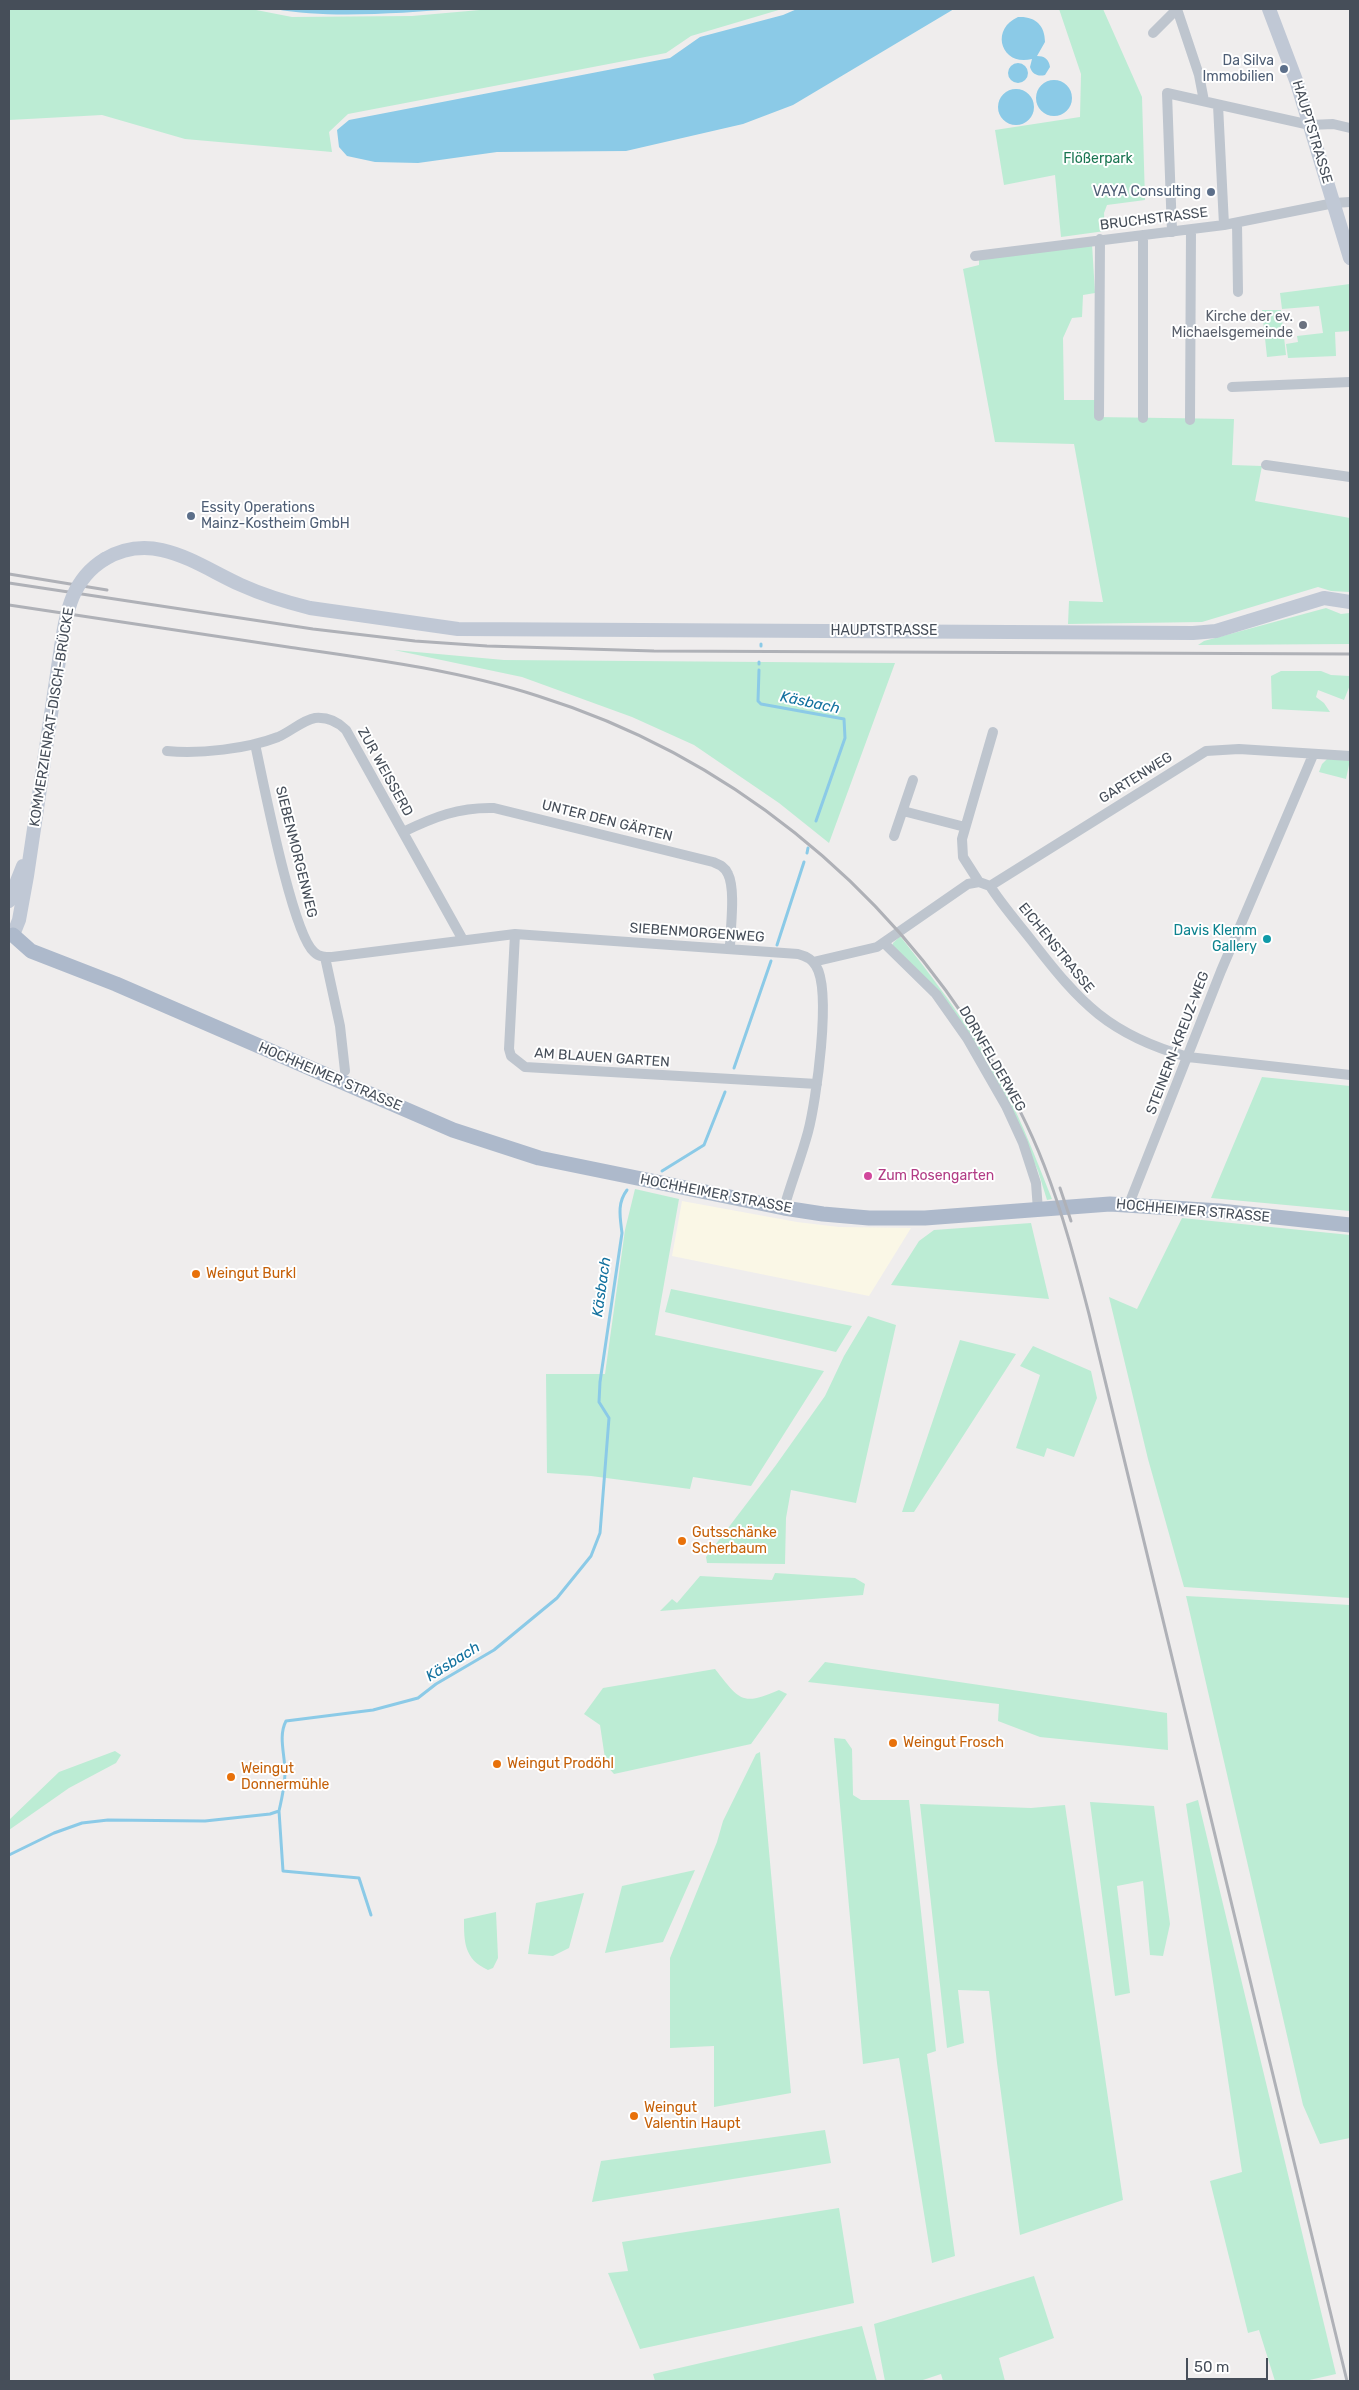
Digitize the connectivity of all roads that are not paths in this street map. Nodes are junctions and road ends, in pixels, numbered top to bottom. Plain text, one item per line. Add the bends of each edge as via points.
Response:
1 (1177, 9) edge
2 (1269, 9) edge
3 (1153, 33) dead end
4 (1204, 101) junction
5 (1218, 105) junction
6 (1310, 125) junction
7 (1350, 128) edge
8 (1350, 202) edge
9 (1334, 203) junction
10 (1237, 223) junction
11 (1224, 225) junction
12 (1191, 230) junction
13 (1172, 232) junction
14 (1143, 235) junction
15 (1100, 239) junction
16 (975, 256) dead end
17 (1350, 258) edge
18 (1238, 292) dead end
19 (1350, 382) edge
20 (1232, 387) dead end
21 (1099, 416) dead end
22 (1143, 418) dead end
23 (1190, 420) dead end
24 (1266, 465) dead end
25 (1350, 477) edge
26 (1350, 602) edge
27 (413, 623) joint
28 (993, 732) dead end
29 (255, 744) junction
30 (168, 751) dead end
31 (1312, 755) junction
32 (1350, 756) edge
33 (913, 780) dead end
34 (903, 811) junction
35 (965, 827) junction
36 (403, 832) junction
37 (894, 836) dead end
38 (31, 852) junction
39 (978, 882) junction
40 (990, 886) junction
41 (9, 901) edge
42 (515, 934) junction
43 (11, 935) edge
44 (463, 940) junction
45 (884, 943) junction
46 (730, 949) junction
47 (325, 957) junction
48 (813, 962) junction
49 (1188, 1057) junction
50 (345, 1071) dead end
51 (1350, 1075) edge
52 (817, 1084) junction
53 (1129, 1204) junction
54 (784, 1208) junction
55 (1038, 1210) junction
56 (1350, 1225) edge

1 - 3 street
1 - 4 street via 1199,75
2 - 6 street, HAUPTSTRASSE
4 - 5 street
4 - 13 street via 1167,93
5 - 6 street
5 - 11 street
6 - 7 street via 1333,124
6 - 9 street, HAUPTSTRASSE
8 - 9 street, BRUCHSTRASSE
9 - 10 street, BRUCHSTRASSE
9 - 17 street, HAUPTSTRASSE
10 - 11 street, BRUCHSTRASSE
10 - 18 street
11 - 12 street, BRUCHSTRASSE
12 - 13 street, BRUCHSTRASSE
12 - 23 street
13 - 14 street, BRUCHSTRASSE
14 - 15 street, BRUCHSTRASSE
14 - 22 street
15 - 16 street, BRUCHSTRASSE
15 - 21 street
19 - 20 street
24 - 25 street
26 - 27 street, HAUPTSTRASSE via 1324,598 1216,631 1194,633 468,629
27 - 38 street, KOMMERZIENRAT-DISCH-BRÜCKE, bridge via 286,602 244,587 165,549 124,550 105,559 89,571 68,606
28 - 35 street
29 - 30 street, ZUR WEISSERD
29 - 36 street, ZUR WEISSERD via 294,730 308,720 325,718 340,724
29 - 47 street, SIEBENMORGENWEG via 299,926 310,948
31 - 32 street, GARTENWEG
31 - 40 street, GARTENWEG via 1239,749 1206,751
31 - 49 street, STEINERN-KREUZ-WEG
33 - 34 street
34 - 35 street
34 - 37 street
35 - 39 street via 962,857
36 - 44 street, ZUR WEISSERD
36 - 46 street, UNTER DEN GÄRTEN via 448,812 494,808 713,862 724,867 732,886
38 - 41 street, KOMMERZIENRAT-DISCH-BRÜCKE
38 - 43 street, KOMMERZIENRAT-DISCH-BRÜCKE via 19,920
39 - 40 street
39 - 45 street via 968,884
40 - 49 street, EICHENSTRASSE via 1058,975 1090,1008 1126,1034
42 - 44 street, SIEBENMORGENWEG
42 - 46 street, SIEBENMORGENWEG
42 - 52 street, AM BLAUEN GARTEN via 509,1049 511,1056 525,1067
43 - 54 main road, HOCHHEIMER STRASSE via 31,951 116,984 453,1130 506,1149 572,1166
44 - 47 street, SIEBENMORGENWEG
45 - 48 street via 867,951
45 - 55 street, DORNFELDERWEG via 936,994 967,1038 1023,1143 1036,1183
46 - 48 street, SIEBENMORGENWEG via 798,954
47 - 50 street via 340,1026
48 - 52 street via 820,976 822,1012
49 - 51 street, EICHENSTRASSE
49 - 53 street, STEINERN-KREUZ-WEG
52 - 54 street via 808,1131
53 - 55 main road, HOCHHEIMER STRASSE
53 - 56 main road, HOCHHEIMER STRASSE
54 - 55 main road, HOCHHEIMER STRASSE via 841,1216 895,1218

